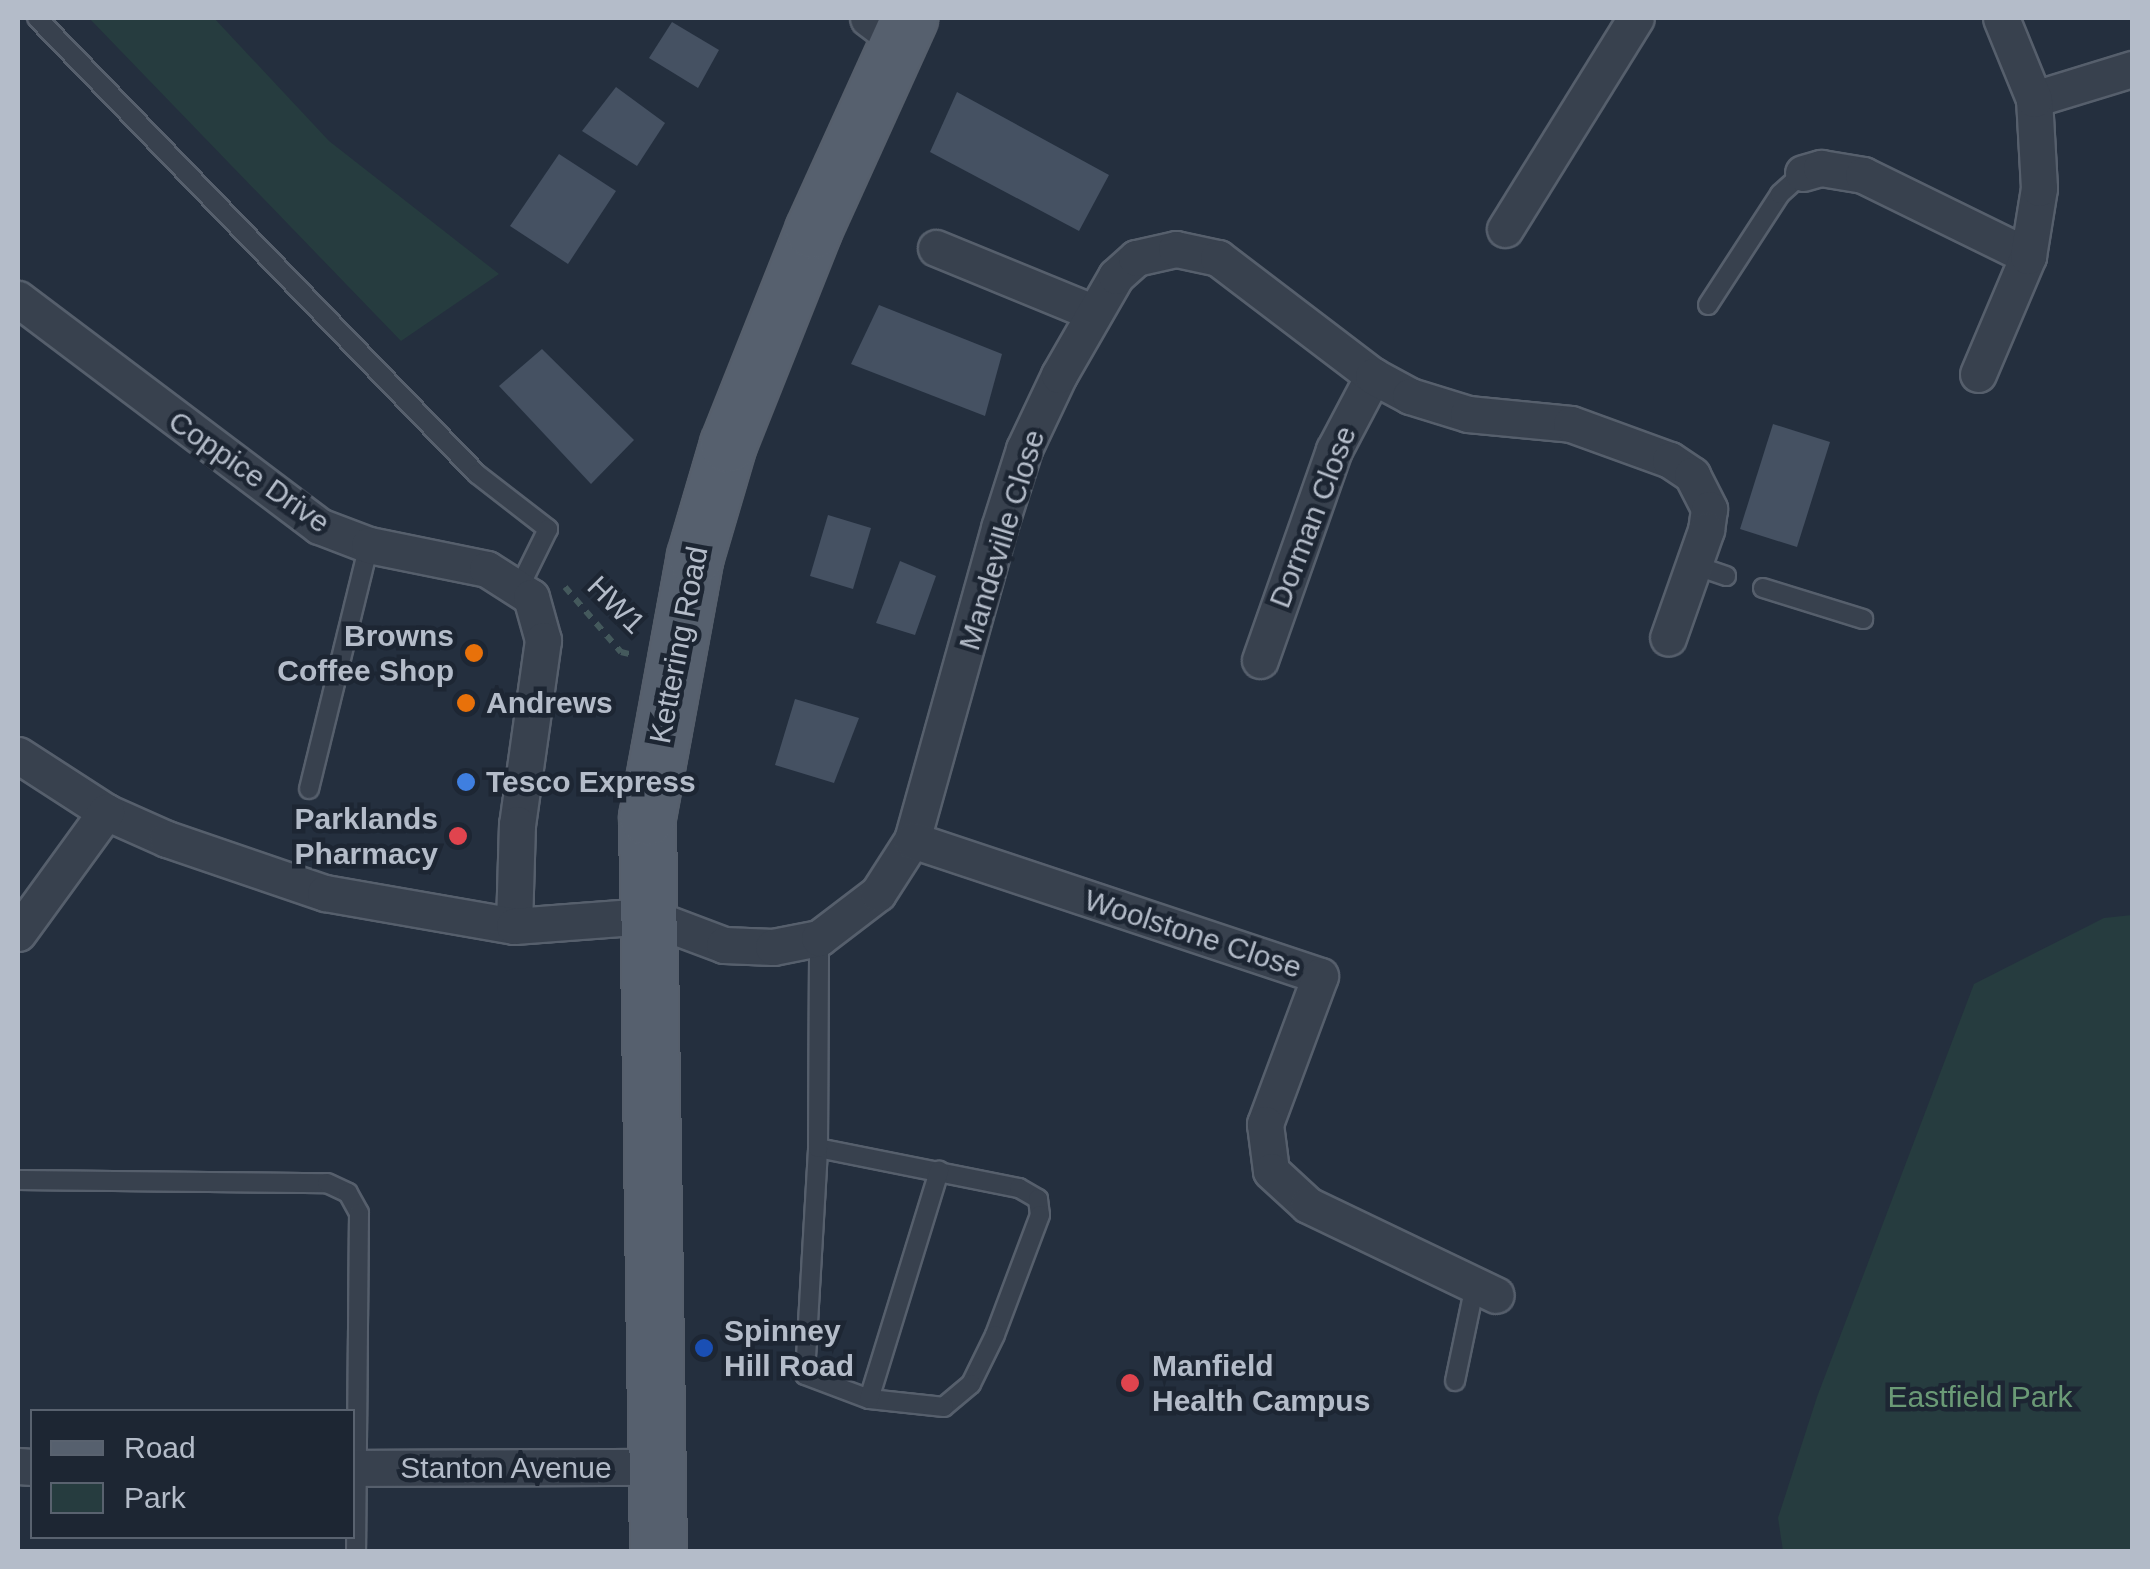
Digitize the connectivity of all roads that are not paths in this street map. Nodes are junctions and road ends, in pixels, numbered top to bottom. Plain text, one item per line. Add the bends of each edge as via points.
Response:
1 (37, 18) edge
2 (1636, 18) edge
3 (2001, 18) edge
4 (892, 25) edge
5 (2132, 69) edge
6 (2034, 99) junction
7 (1803, 173) joint
8 (1505, 229) dead end
9 (936, 248) dead end
10 (2028, 256) junction
11 (18, 299) edge
12 (1708, 305) dead end
13 (1092, 312) junction
14 (1978, 374) dead end
15 (1373, 376) junction
16 (368, 544) junction
17 (530, 572) junction
18 (1764, 588) dead end
19 (1863, 619) dead end
20 (1668, 638) dead end
21 (1260, 660) dead end
22 (18, 755) edge
23 (309, 789) dead end
24 (106, 812) junction
25 (912, 840) junction
26 (646, 916) junction
27 (514, 926) junction
28 (18, 933) edge
29 (819, 938) junction
30 (818, 1148) junction
31 (939, 1171) junction
32 (18, 1180) edge
33 (1486, 1290) joint
34 (1455, 1381) dead end
35 (869, 1398) junction
36 (658, 1467) junction
37 (355, 1468) edge
38 (356, 1552) edge
39 (658, 1552) edge

1 - 17 lane via 476,474 548,530
2 - 8 street
3 - 6 street
4 - 26 main road, Kettering Road via 728,444 672,665 647,817
5 - 6 street
6 - 10 street via 2040,188
7 - 10 street via 1821,168 1863,176
7 - 12 lane via 1780,194
9 - 13 street
10 - 14 street
11 - 16 street, Coppice Drive via 285,505
13 - 15 street, Mandeville Close via 1136,258 1199,250 1240,273
13 - 25 street, Mandeville Close via 1024,449
15 - 20 street, Mandeville Close via 1441,407 1570,424 1670,460 1692,475 1709,508 1710,570
15 - 21 street, Dorman Close via 1334,450
16 - 17 street, Coppice Drive
16 - 23 lane
17 - 27 street via 543,640 517,824
18 - 19 lane
22 - 24 street
24 - 27 street via 325,893
24 - 28 street
25 - 29 street, Mandeville Close via 878,893
25 - 33 street, Woolstone Close via 1320,976 1266,1124 1271,1171 1308,1206
26 - 27 street
26 - 29 street, Mandeville Close via 724,945 772,947
26 - 36 main road, Kettering Road
29 - 30 lane
30 - 31 lane
30 - 35 lane via 805,1375
31 - 35 lane
31 - 35 lane via 1019,1188 1038,1198 1040,1215 971,1384 944,1408
32 - 37 lane via 327,1183 348,1193 359,1213
33 - 34 lane
36 - 37 street, Stanton Avenue
36 - 39 main road, Kettering Road
37 - 38 lane

